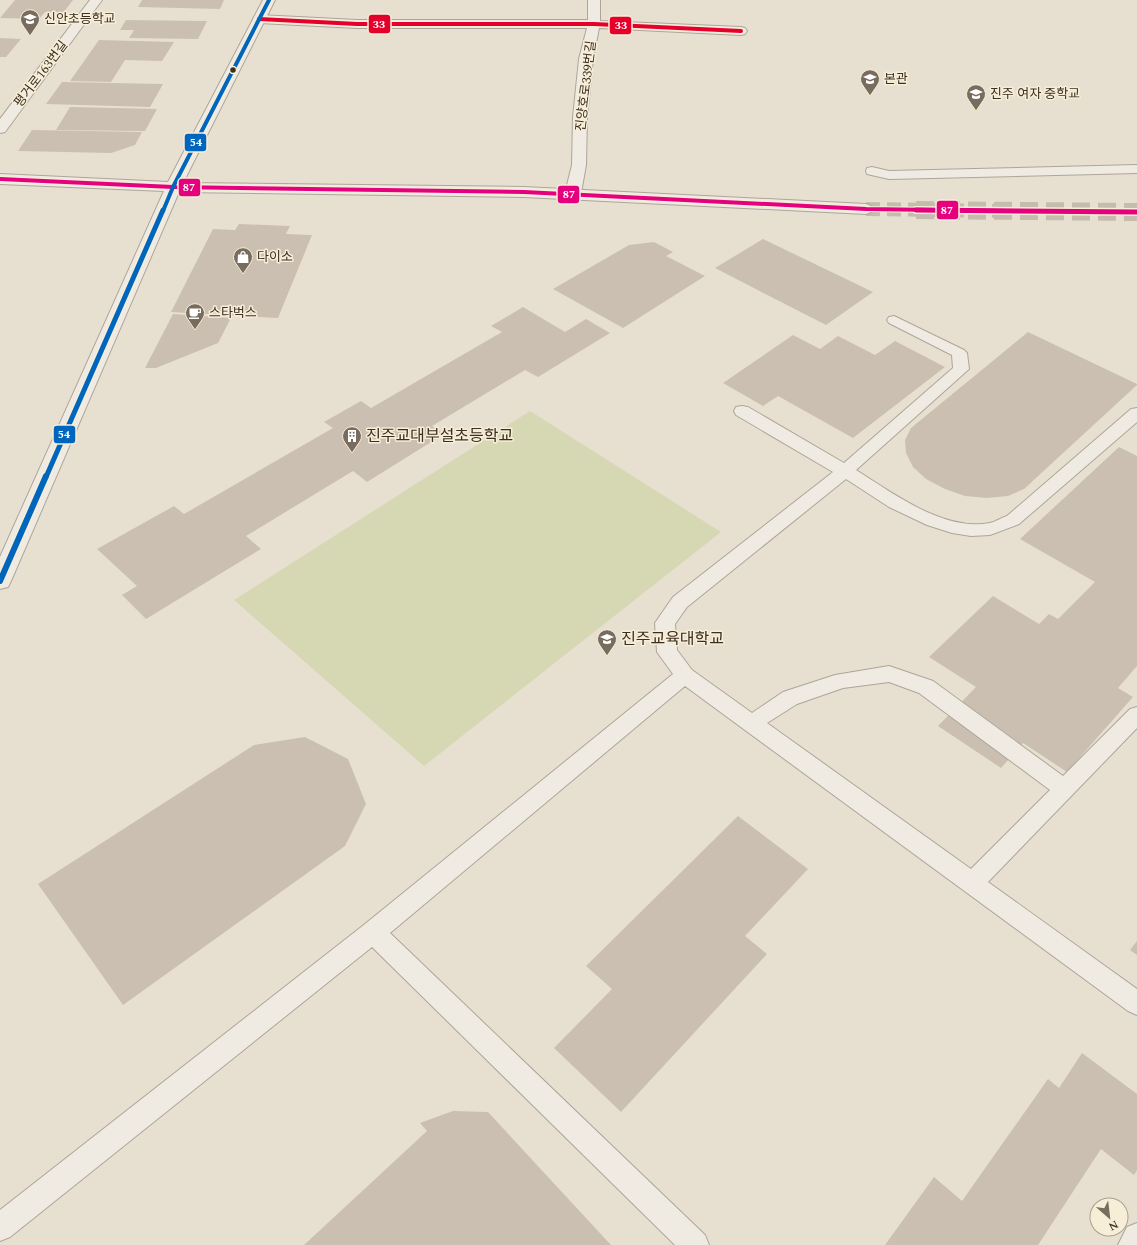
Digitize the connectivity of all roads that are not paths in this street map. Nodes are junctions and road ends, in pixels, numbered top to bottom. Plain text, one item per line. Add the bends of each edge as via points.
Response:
1 (96, 0) edge
2 (269, 0) edge
3 (594, 0) edge
4 (259, 19) junction
5 (594, 24) junction
6 (741, 31) dead end
7 (0, 129) edge
8 (1137, 170) edge
9 (872, 171) dead end
10 (0, 179) edge
11 (173, 187) junction
12 (573, 193) junction
13 (866, 209) tunnel mouth
14 (894, 320) dead end
15 (742, 411) dead end
16 (1137, 413) edge
17 (845, 471) junction
18 (0, 582) edge
19 (685, 674) junction
20 (1137, 715) edge
21 (752, 723) junction
22 (1065, 789) junction
23 (972, 883) junction
24 (373, 932) junction
25 (1137, 1004) edge
26 (0, 1227) edge
27 (1137, 1237) edge
28 (695, 1245) edge
29 (1132, 1245) edge

1 - 7 street, 평거로163번길
2 - 4 street
3 - 5 street
4 - 5 street, 진양호로339번길 via 357,24
4 - 11 street
5 - 6 street
5 - 12 street, 진양호로339번길 via 586,59 580,117 579,165
8 - 9 lane via 896,175
10 - 11 street
11 - 12 street
11 - 18 street
12 - 13 street
14 - 17 lane via 959,353 961,369
15 - 17 lane
16 - 17 lane via 1013,520 990,529 968,530 944,526 922,517
17 - 19 lane via 680,602 665,623 667,652
19 - 21 lane
19 - 24 lane
20 - 22 lane
21 - 22 lane via 790,698 842,680 889,674 926,687
21 - 23 lane
22 - 23 lane
23 - 25 lane
24 - 26 lane
24 - 28 lane
27 - 29 lane

